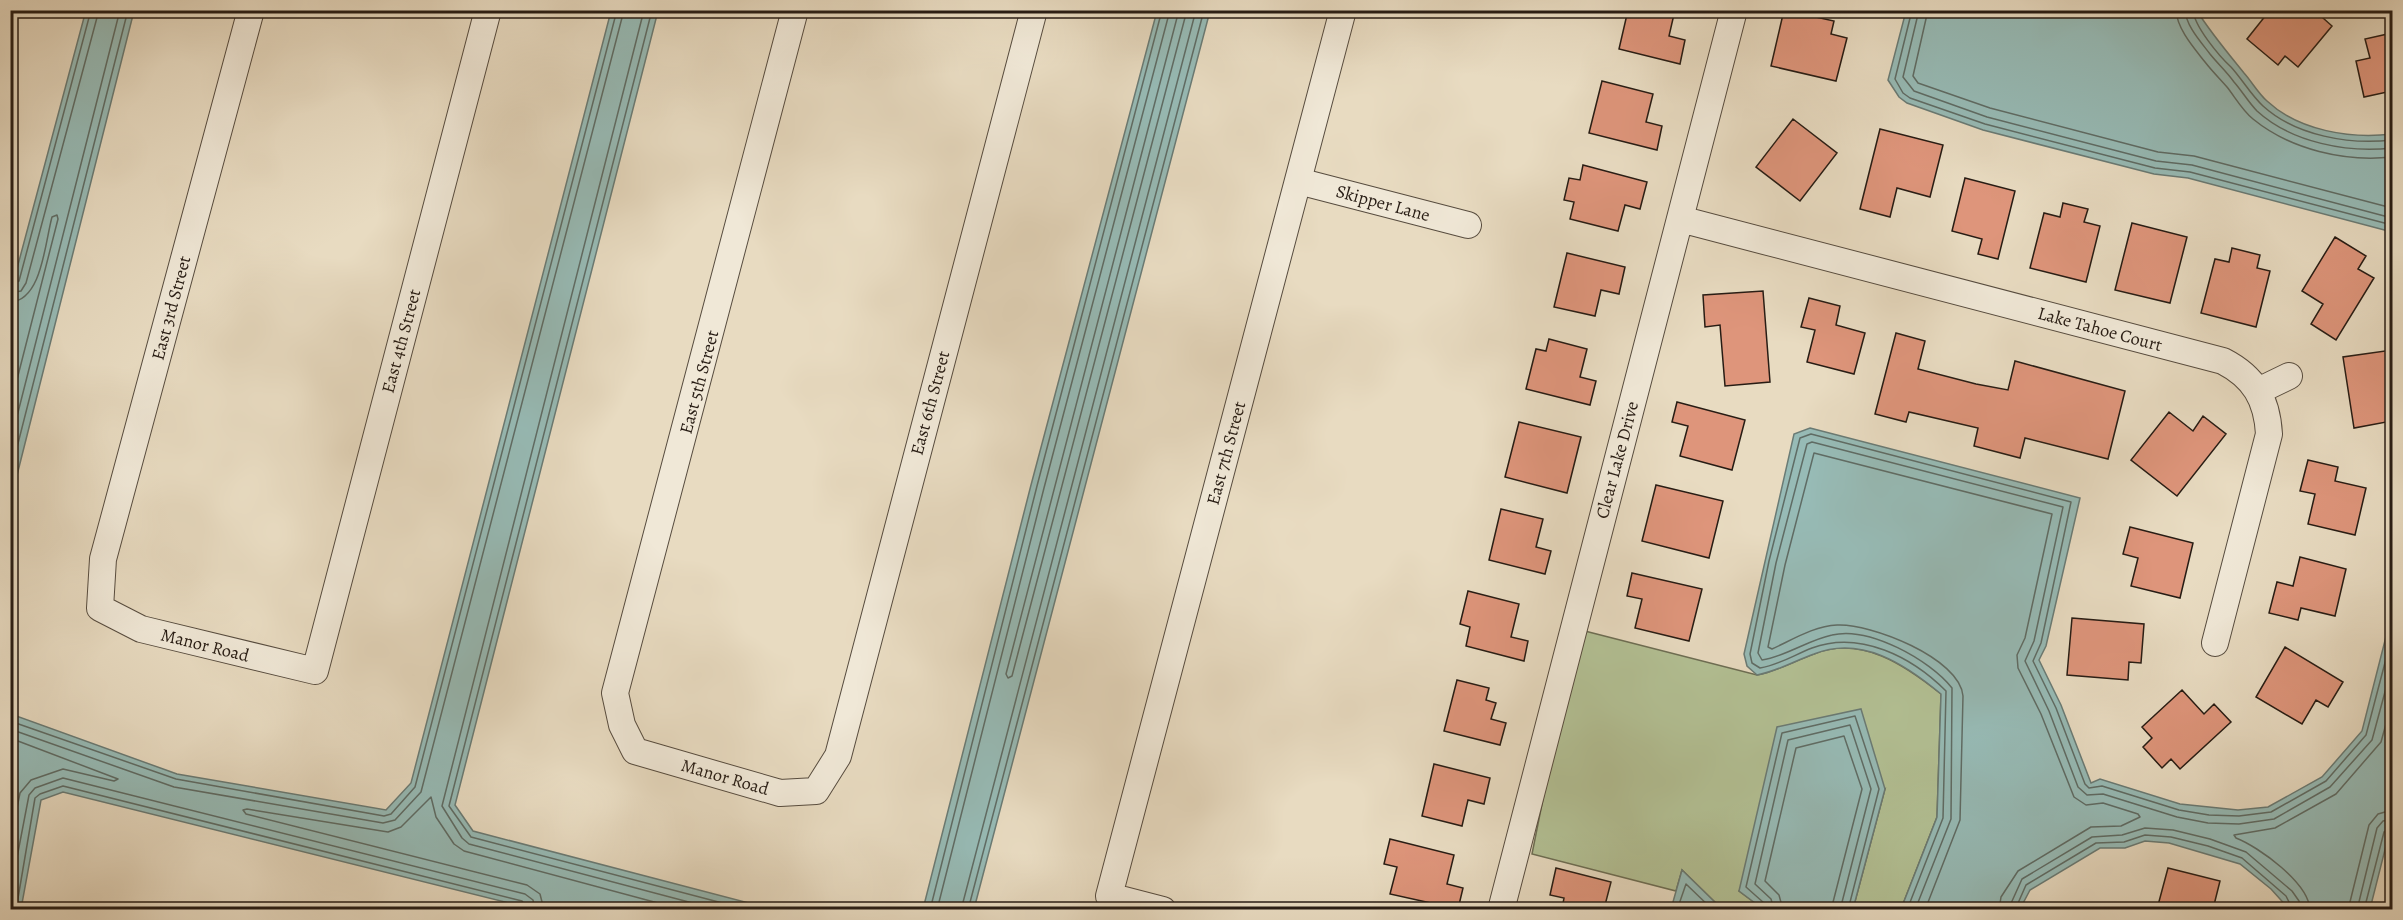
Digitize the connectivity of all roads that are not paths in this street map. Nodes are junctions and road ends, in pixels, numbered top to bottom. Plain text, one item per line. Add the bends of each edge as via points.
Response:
1 (251, 10) edge
2 (488, 10) edge
3 (795, 10) edge
4 (1034, 10) edge
5 (1343, 10) edge
6 (1734, 10) edge
7 (1298, 181) junction
8 (1680, 219) junction
9 (1468, 225) dead end
10 (2289, 376) dead end
11 (2258, 391) junction
12 (100, 608) joint
13 (2215, 643) dead end
14 (315, 671) joint
15 (635, 751) joint
16 (816, 791) joint
17 (1163, 909) edge
18 (1501, 909) edge

1 - 12 street, East 3rd Street via 103,559
2 - 14 street, East 4th Street
3 - 15 street, East 5th Street via 615,693 622,725
4 - 16 street, East 6th Street via 838,756
5 - 7 street, East 7th Street
6 - 8 street, Clear Lake Drive
7 - 9 street, Skipper Lane
7 - 17 street, East 7th Street via 1109,896
8 - 11 street, Lake Tahoe Court via 2223,361 2239,370
8 - 18 street, Clear Lake Drive
10 - 11 street
11 - 13 street, Lake Tahoe Court via 2268,416 2268,434
12 - 14 street, Manor Road via 141,629
15 - 16 street, Manor Road via 780,793

